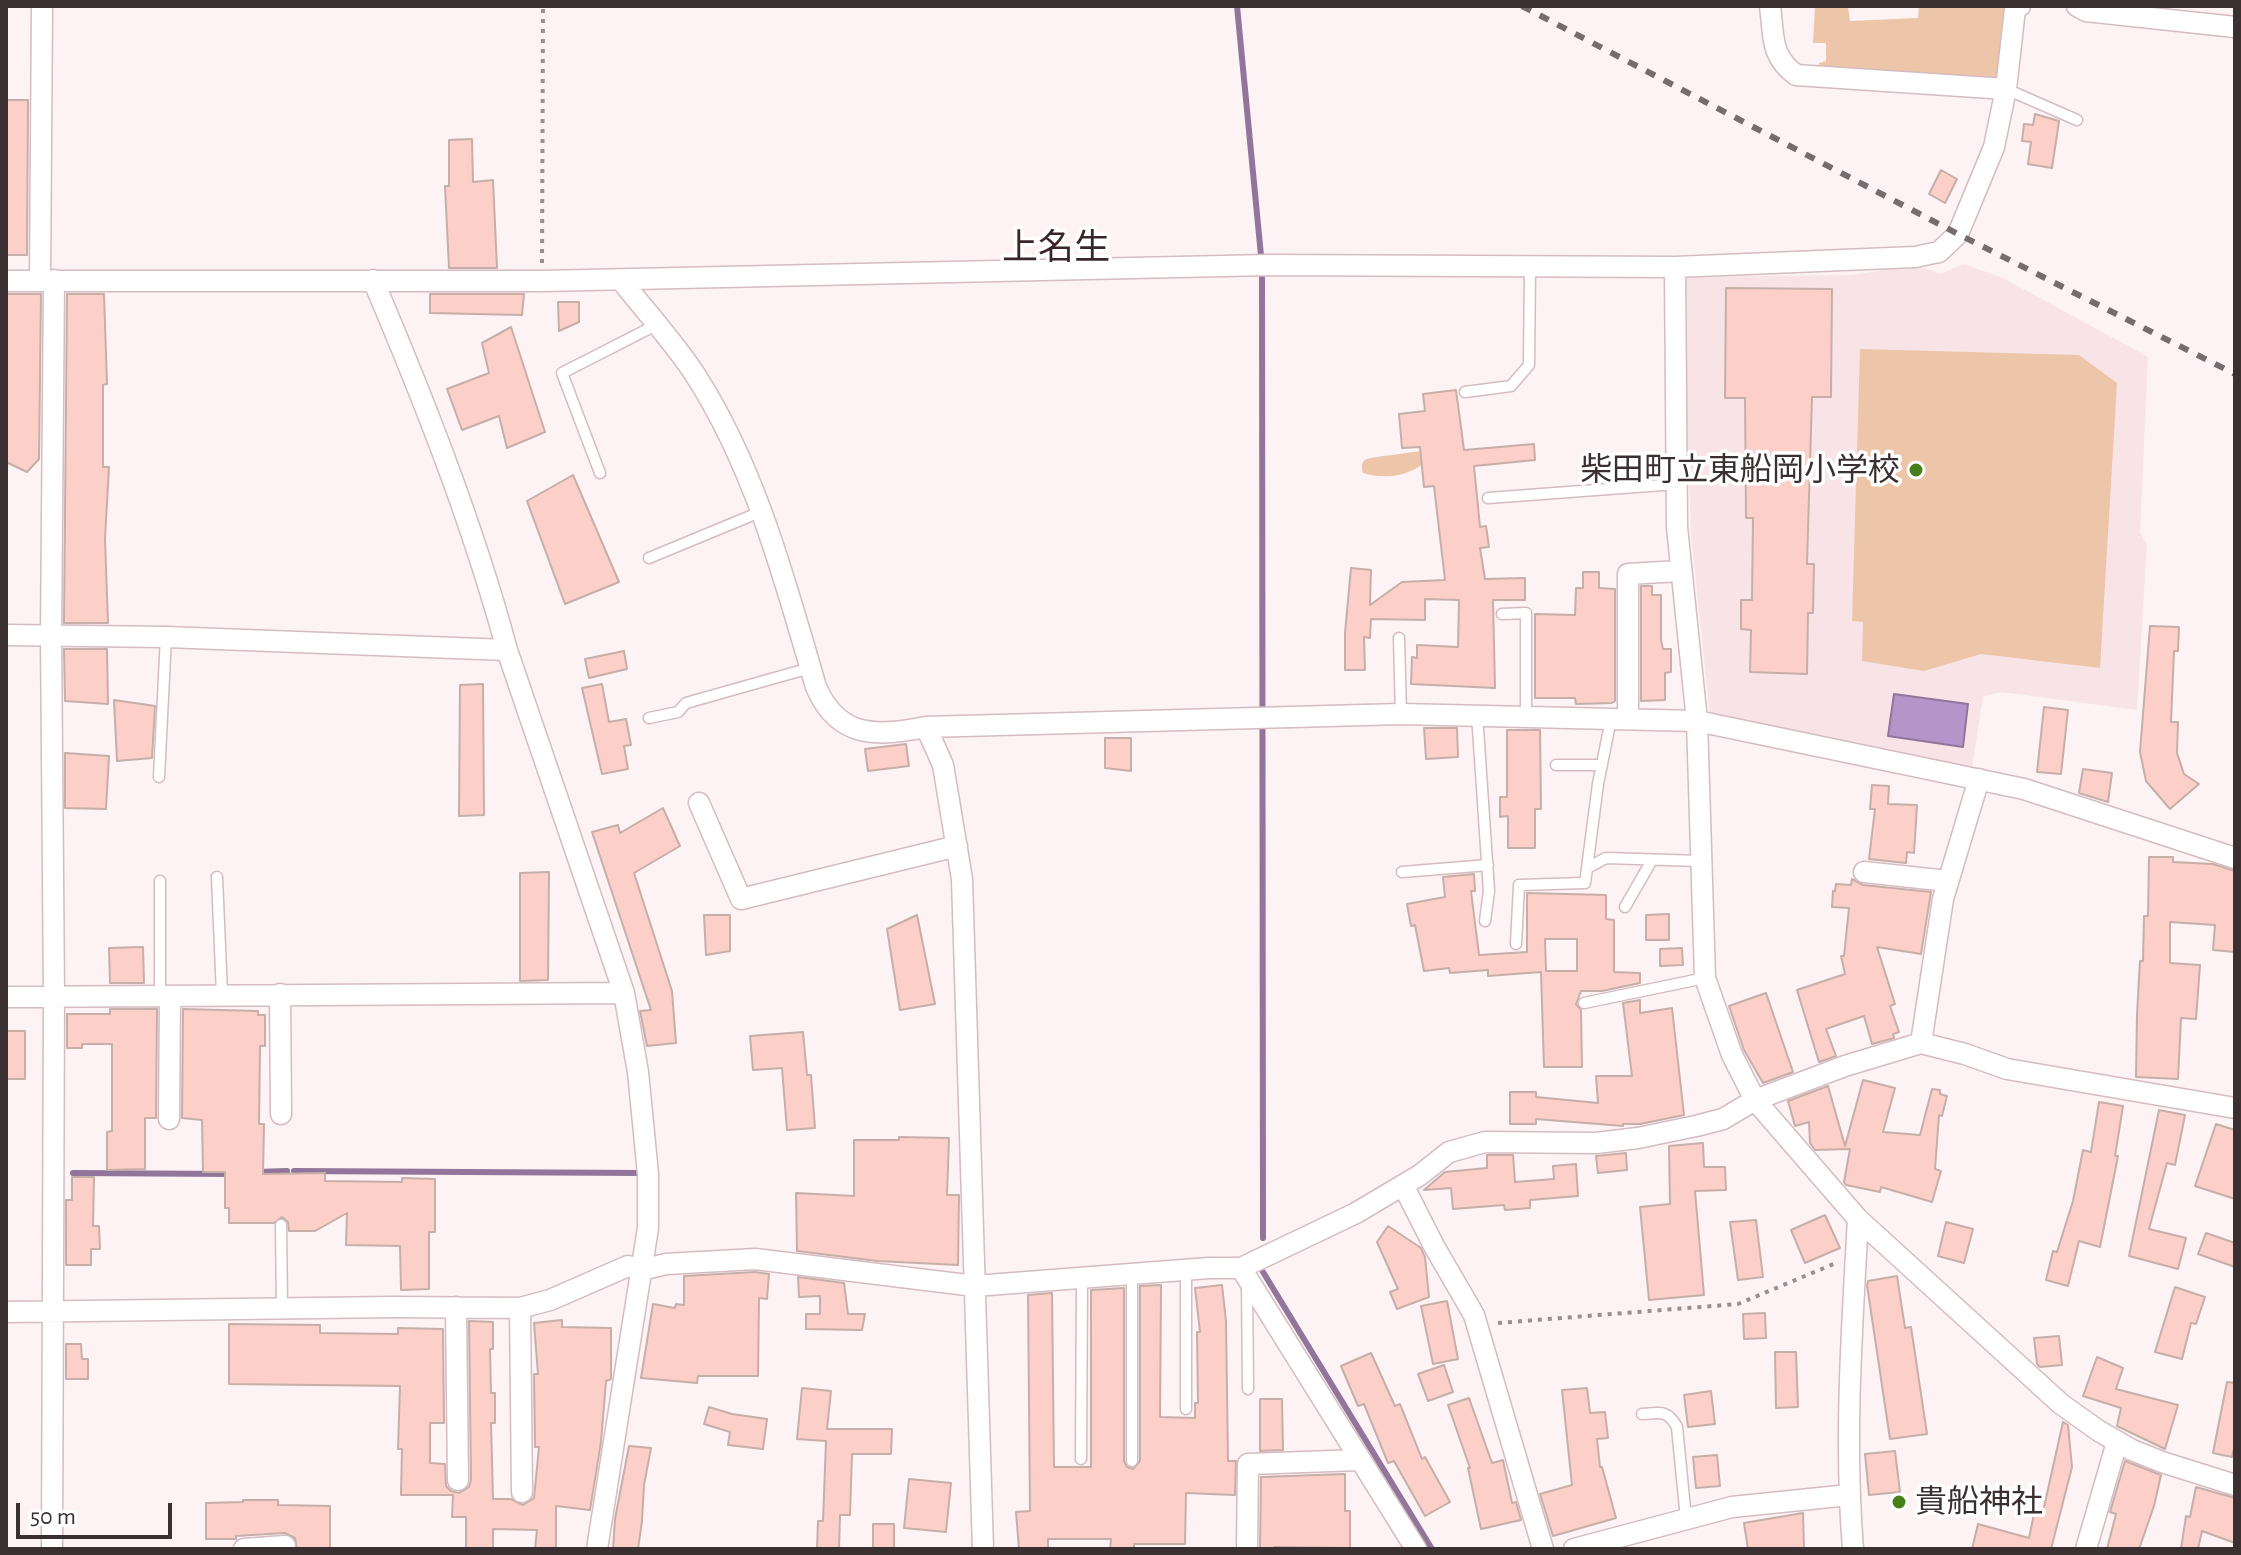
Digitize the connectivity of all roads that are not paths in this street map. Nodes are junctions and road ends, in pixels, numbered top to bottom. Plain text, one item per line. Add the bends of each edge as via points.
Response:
1 (42, 6) edge
2 (1770, 6) edge
3 (2020, 6) edge
4 (2077, 6) edge
5 (2235, 27) edge
6 (2006, 89) junction
7 (2077, 120) dead end
8 (1530, 267) junction
9 (1675, 267) junction
10 (47, 280) junction
11 (373, 280) junction
12 (621, 280) junction
13 (6, 281) edge
14 (656, 325) junction
15 (1465, 392) dead end
16 (600, 473) dead end
17 (1676, 484) junction
18 (1488, 498) dead end
19 (760, 512) junction
20 (649, 558) dead end
21 (1680, 571) junction
22 (1502, 614) dead end
23 (6, 635) edge
24 (51, 635) junction
25 (166, 637) junction
26 (1399, 638) dead end
27 (507, 650) junction
28 (810, 668) junction
29 (1401, 714) junction
30 (1477, 714) junction
31 (1526, 716) junction
32 (649, 718) dead end
33 (1619, 719) junction
34 (1697, 721) junction
35 (926, 727) junction
36 (1556, 765) dead end
37 (1602, 765) junction
38 (159, 777) dead end
39 (1979, 779) junction
40 (699, 803) dead end
41 (957, 846) junction
42 (2235, 858) edge
43 (1652, 860) junction
44 (1700, 861) junction
45 (1488, 865) junction
46 (1587, 868) junction
47 (1402, 872) dead end
48 (1864, 872) dead end
49 (217, 877) dead end
50 (160, 881) dead end
51 (1948, 881) junction
52 (1625, 907) dead end
53 (1485, 921) dead end
54 (1516, 944) dead end
55 (1705, 978) junction
56 (624, 993) junction
57 (222, 994) junction
58 (280, 994) junction
59 (54, 996) junction
60 (165, 996) junction
61 (6, 997) edge
62 (1584, 1003) dead end
63 (1921, 1043) junction
64 (1755, 1100) junction
65 (2235, 1108) edge
66 (281, 1114) dead end
67 (169, 1119) dead end
68 (1403, 1185) junction
69 (1858, 1219) junction
70 (281, 1225) dead end
71 (1186, 1269) junction
72 (641, 1270) junction
73 (1244, 1273) junction
74 (1132, 1274) junction
75 (1082, 1278) junction
76 (975, 1286) junction
77 (456, 1307) junction
78 (282, 1308) junction
79 (520, 1308) junction
80 (6, 1312) edge
81 (53, 1312) junction
82 (1248, 1389) dead end
83 (1186, 1409) dead end
84 (1642, 1414) dead end
85 (2117, 1442) junction
86 (1081, 1459) dead end
87 (1360, 1460) junction
88 (1132, 1461) dead end
89 (458, 1480) dead end
90 (2235, 1485) edge
91 (522, 1492) dead end
92 (1849, 1495) junction
93 (1686, 1519) junction
94 (285, 1546) dead end
95 (52, 1549) edge
96 (244, 1549) edge
97 (597, 1549) edge
98 (983, 1549) edge
99 (1247, 1549) edge
100 (1416, 1549) edge
101 (1543, 1549) edge
102 (1574, 1549) edge
103 (1853, 1549) edge
104 (2086, 1549) edge

1 - 10 street
2 - 6 street via 1775,52 1796,75
3 - 6 street via 2015,9
4 - 5 street
6 - 7 lane
6 - 9 street via 1994,147 1958,234 1939,252
8 - 9 street
8 - 12 street via 1260,266
8 - 15 lane via 1529,365 1511,386
9 - 17 street
10 - 11 street
10 - 13 street
10 - 24 street
11 - 12 street
11 - 27 street via 420,392
12 - 14 street
14 - 16 lane via 562,373
14 - 19 street via 695,374 722,422
17 - 18 lane
17 - 21 street
19 - 20 lane
19 - 28 street
21 - 33 street via 1628,574
21 - 34 street
22 - 31 lane via 1526,613
23 - 24 street
24 - 25 street
24 - 59 street
25 - 27 street
25 - 38 lane
26 - 29 lane
27 - 56 street
28 - 32 lane
28 - 35 street via 823,703 847,725 888,734
29 - 30 street
29 - 35 street
30 - 31 street
30 - 45 lane
31 - 33 street
33 - 34 street
33 - 37 lane
34 - 39 street
34 - 44 street
35 - 41 street via 943,765
36 - 37 lane
37 - 46 lane
39 - 42 street
39 - 51 street
40 - 41 street via 741,899
41 - 76 street
43 - 44 lane
43 - 46 lane via 1606,858
43 - 52 lane
44 - 55 street
45 - 47 lane
45 - 53 lane
46 - 54 lane via 1585,883 1519,885
48 - 51 street
49 - 57 lane
50 - 60 lane
51 - 63 street
55 - 62 lane
55 - 64 street via 1732,1055
56 - 58 street
56 - 72 street via 648,1174
57 - 58 street
57 - 60 street
58 - 66 street
59 - 60 street
59 - 61 street
59 - 81 street
60 - 67 street
63 - 64 street
63 - 65 street via 2007,1069
64 - 68 street via 1723,1119 1638,1138 1562,1144 1485,1142 1449,1152
64 - 69 street
68 - 73 street
68 - 101 street via 1477,1325
69 - 85 street via 2061,1404
69 - 92 street
70 - 78 lane
71 - 73 street
71 - 74 street
71 - 83 lane
72 - 76 street via 755,1259
72 - 79 street via 628,1266
72 - 97 street
73 - 82 lane
73 - 87 street
74 - 75 street
74 - 88 lane
75 - 76 street
75 - 86 lane
76 - 98 street
77 - 78 street
77 - 79 street
77 - 89 street
78 - 81 street
79 - 91 street
80 - 81 street
81 - 95 street
84 - 93 lane via 1663,1413 1677,1427
85 - 90 street
85 - 104 street
87 - 99 street via 1248,1464
87 - 100 street
92 - 93 street via 1732,1507
92 - 103 street
93 - 102 street
94 - 96 street

